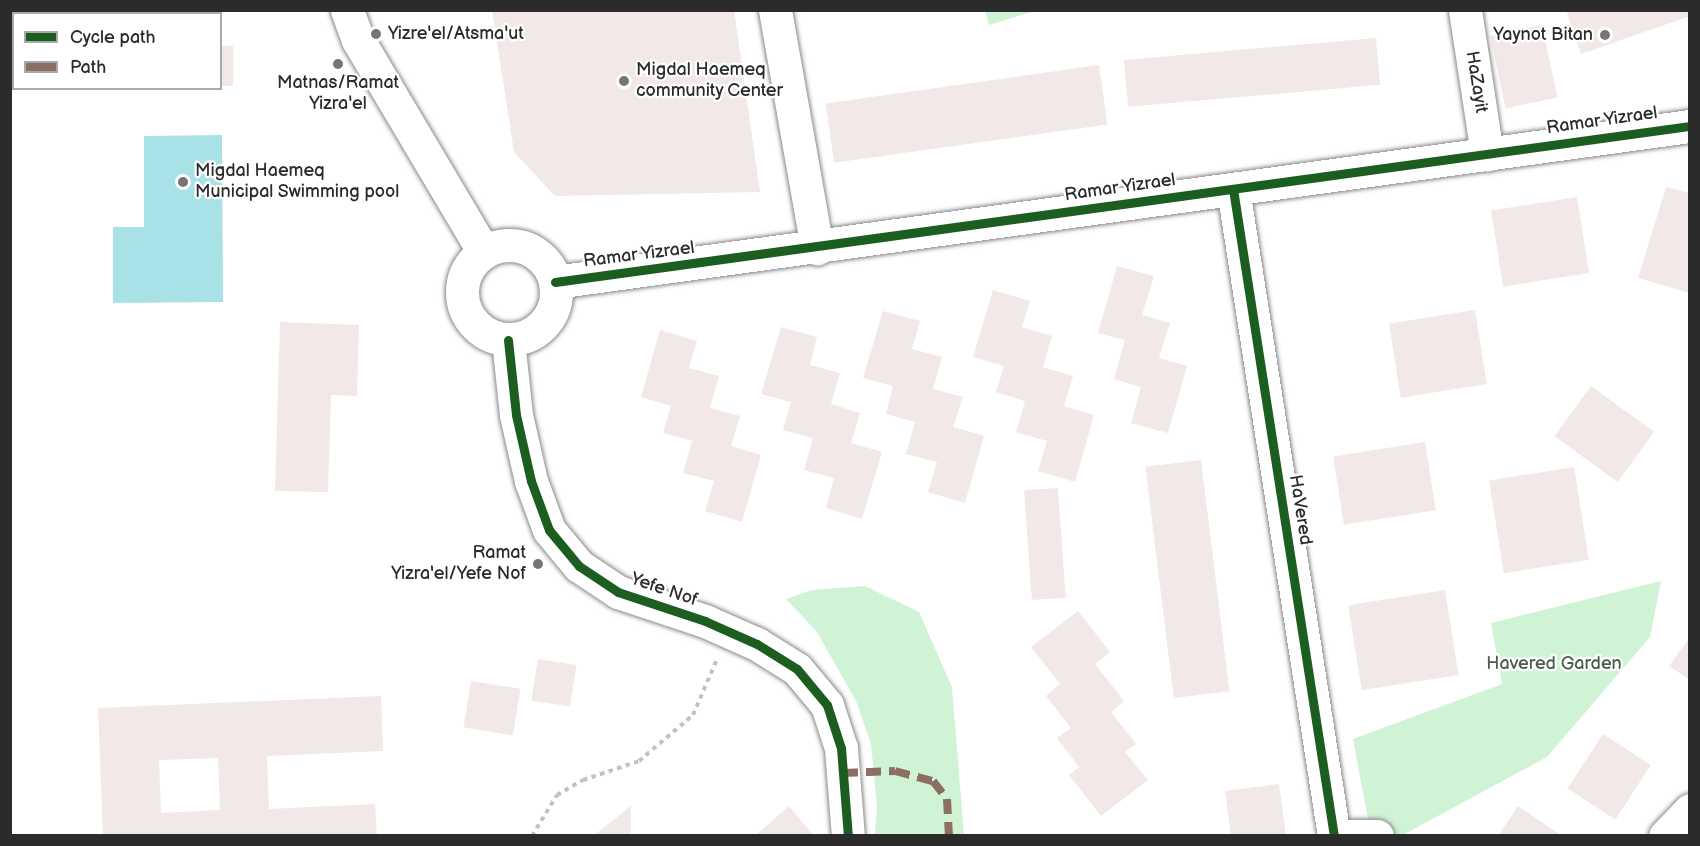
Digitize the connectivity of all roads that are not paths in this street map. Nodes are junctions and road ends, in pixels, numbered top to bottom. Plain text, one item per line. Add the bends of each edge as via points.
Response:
1 (347, 10) edge
2 (775, 10) edge
3 (1465, 10) edge
4 (1689, 126) edge
5 (1487, 154) junction
6 (1233, 189) junction
7 (817, 248) junction
8 (484, 252) junction
9 (555, 282) junction
10 (508, 340) junction
11 (1689, 810) edge
12 (848, 836) edge
13 (1334, 836) edge
14 (1339, 836) edge
15 (1377, 836) edge
16 (1665, 836) edge

1 - 8 street via 358,40
2 - 7 street
3 - 5 street, HaZayit
4 - 5 street, Ramar Yizrael
5 - 6 street, Ramar Yizrael
6 - 7 street, Ramar Yizrael
6 - 13 street, HaVered
7 - 9 street, Ramar Yizrael
8 - 9 street via 508,245 533,251 543,259
8 - 10 street via 464,275 462,305 480,330
9 - 10 street via 556,299 545,322 525,337
10 - 12 street, Yefe Nof via 516,416 531,481 549,531 579,566 618,592 726,630 797,669 827,705 841,748
11 - 16 street
14 - 15 street

